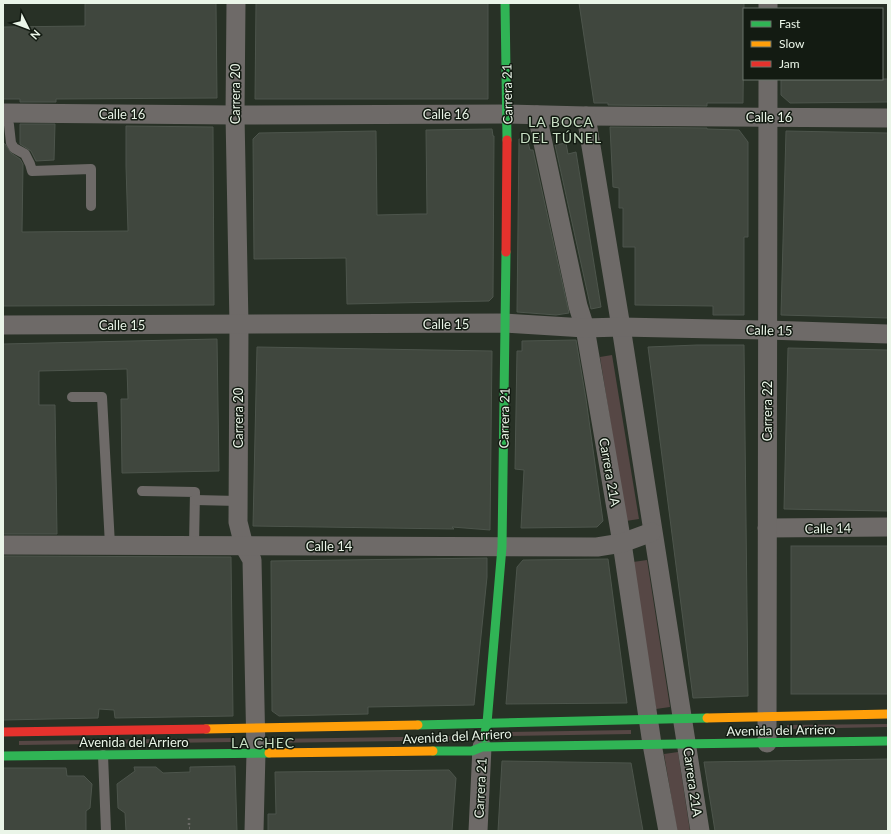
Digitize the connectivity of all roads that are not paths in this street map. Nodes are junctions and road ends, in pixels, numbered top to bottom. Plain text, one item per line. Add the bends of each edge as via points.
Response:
1 (236, 3) edge
2 (506, 3) edge
3 (768, 80) edge
4 (5, 113) edge
5 (507, 114) junction
6 (235, 115) junction
7 (537, 115) junction
8 (586, 116) junction
9 (768, 117) junction
10 (888, 118) edge
11 (91, 206) dead end
12 (505, 324) junction
13 (239, 325) junction
14 (3, 326) edge
15 (585, 328) junction
16 (621, 328) junction
17 (767, 330) junction
18 (888, 334) edge
19 (72, 397) dead end
20 (142, 491) dead end
21 (195, 500) junction
22 (238, 501) junction
23 (888, 527) edge
24 (767, 528) junction
25 (652, 532) junction
26 (622, 543) junction
27 (3, 545) edge
28 (110, 545) junction
29 (194, 546) junction
30 (244, 546) junction
31 (502, 547) junction
32 (888, 714) edge
33 (767, 716) junction
34 (648, 719) junction
35 (683, 720) junction
36 (487, 723) junction
37 (256, 728) junction
38 (3, 732) edge
39 (888, 741) edge
40 (767, 743) junction
41 (652, 744) junction
42 (687, 744) junction
43 (482, 747) junction
44 (256, 753) junction
45 (104, 755) junction
46 (3, 756) edge
47 (106, 831) edge
48 (254, 831) edge
49 (478, 831) edge
50 (668, 831) edge
51 (700, 831) edge

1 - 6 street, Carrera 20
2 - 5 street, Carrera 21
3 - 9 street, Carrera 22
4 - 6 street, Calle 16
4 - 11 lane via 11,143 14,148 25,154 32,171 91,169
5 - 6 street, Calle 16
5 - 7 street, Calle 16
5 - 12 street, Carrera 21
6 - 13 street, Carrera 20
7 - 8 street, Calle 16
7 - 15 street, Carrera 21A
8 - 9 street, Calle 16
8 - 16 street, Carrera 21A
9 - 10 street, Calle 16
9 - 17 street, Carrera 22
12 - 13 street, Calle 15
12 - 15 street, Calle 15
12 - 31 street, Carrera 21
13 - 14 street, Calle 15
13 - 22 street, Carrera 20
15 - 16 street, Calle 15
15 - 26 street, Carrera 21A
16 - 17 street, Calle 15
16 - 25 street, Carrera 21A
17 - 18 street, Calle 15
17 - 24 street, Carrera 22
19 - 28 lane via 102,397
20 - 21 lane via 195,492
21 - 22 lane
21 - 29 lane
22 - 30 street, Carrera 20 via 238,522
23 - 24 street, Calle 14
24 - 33 street, Carrera 22
25 - 26 street, Calle 14
25 - 35 street, Carrera 21A
26 - 31 street, Calle 14 via 598,547
26 - 34 street, Carrera 21A
27 - 28 street, Calle 14
28 - 29 street, Calle 14
29 - 30 street, Calle 14
30 - 31 street, Calle 14
30 - 37 street, Carrera 20 via 252,560
31 - 36 street, Carrera 21
32 - 33 street, Avenida del Arriero
33 - 35 street, Avenida del Arriero
33 - 40 street, Carrera 22
34 - 35 street, Avenida del Arriero
34 - 36 street, Avenida del Arriero
34 - 41 street, Carrera 21A
35 - 42 street, Carrera 21A
36 - 37 street, Avenida del Arriero
36 - 43 street, Carrera 21
37 - 38 street, Avenida del Arriero
37 - 44 street, Carrera 20
39 - 40 street, Avenida del Arriero
40 - 42 street, Avenida del Arriero
41 - 42 street, Avenida del Arriero
41 - 43 street, Avenida del Arriero
41 - 50 street, Carrera 21A
42 - 51 street, Carrera 21A
43 - 44 street, Avenida del Arriero via 472,751
43 - 49 street, Carrera 21
44 - 45 street, Avenida del Arriero
44 - 48 street, Carrera 20
45 - 46 street, Avenida del Arriero
45 - 47 lane

